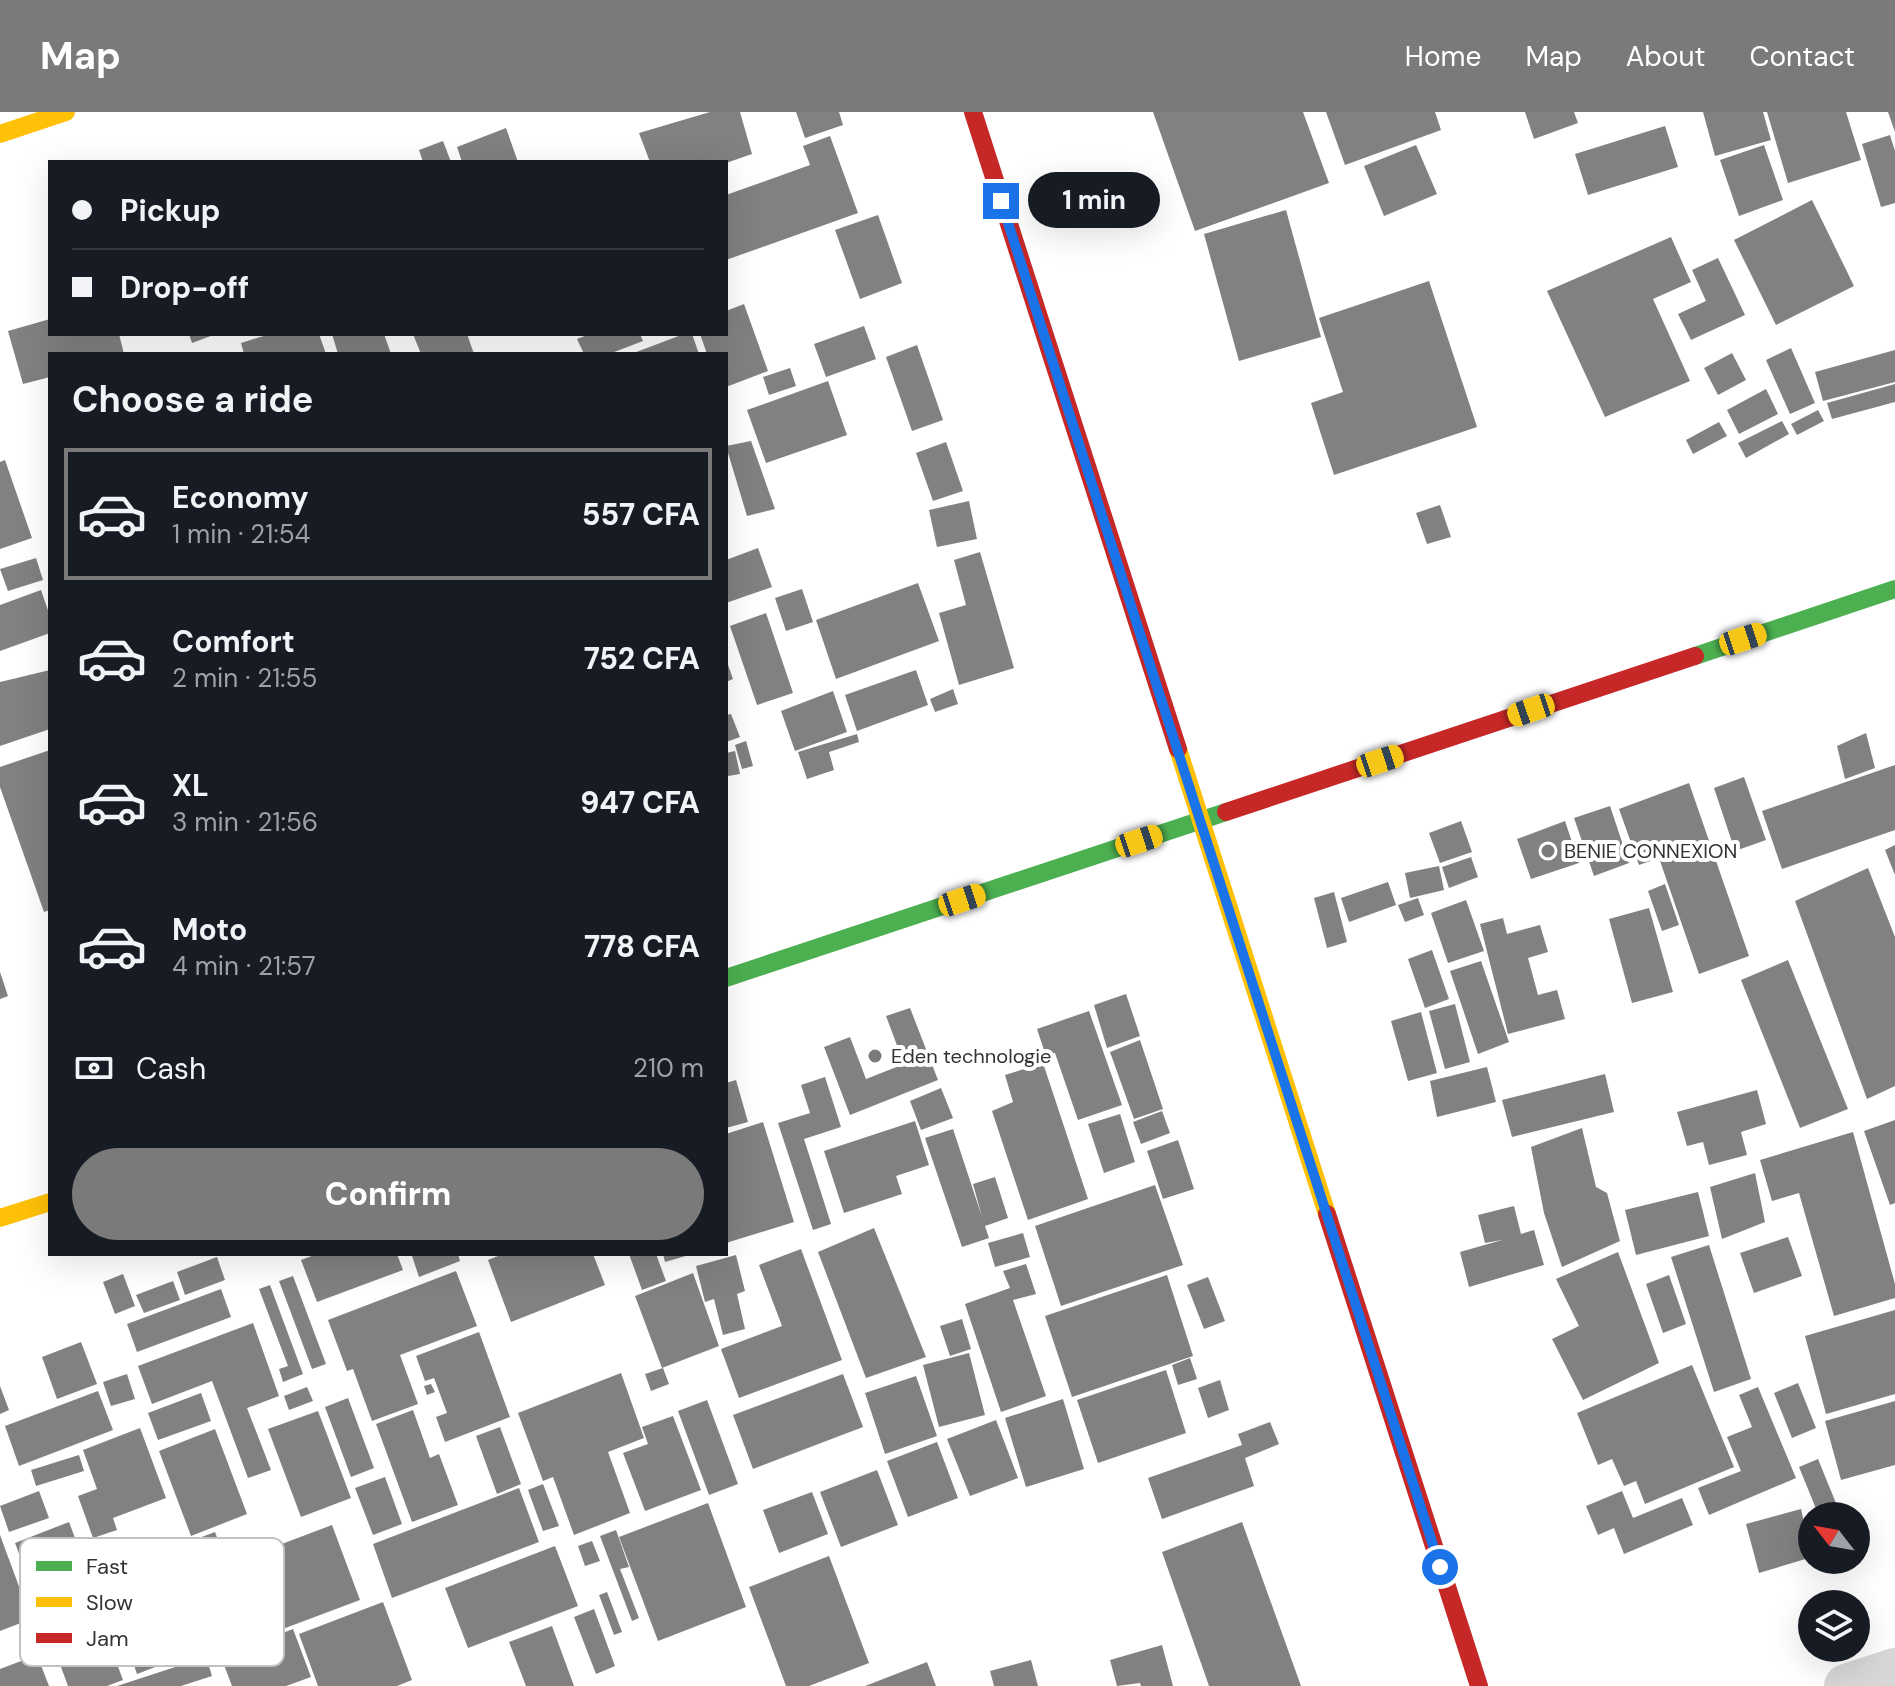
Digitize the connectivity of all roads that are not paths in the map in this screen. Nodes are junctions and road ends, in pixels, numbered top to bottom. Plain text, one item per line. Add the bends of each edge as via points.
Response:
1 (66, 112) edge
2 (973, 112) edge
3 (0, 134) edge
4 (1895, 589) edge
5 (1198, 822) junction
6 (728, 977) edge
7 (48, 1203) edge
8 (0, 1218) edge
9 (1895, 1670) edge
10 (1479, 1686) edge
11 (1846, 1686) edge

1 - 3 street
2 - 5 street
4 - 5 street
5 - 6 street
5 - 10 street
7 - 8 street
9 - 11 street

